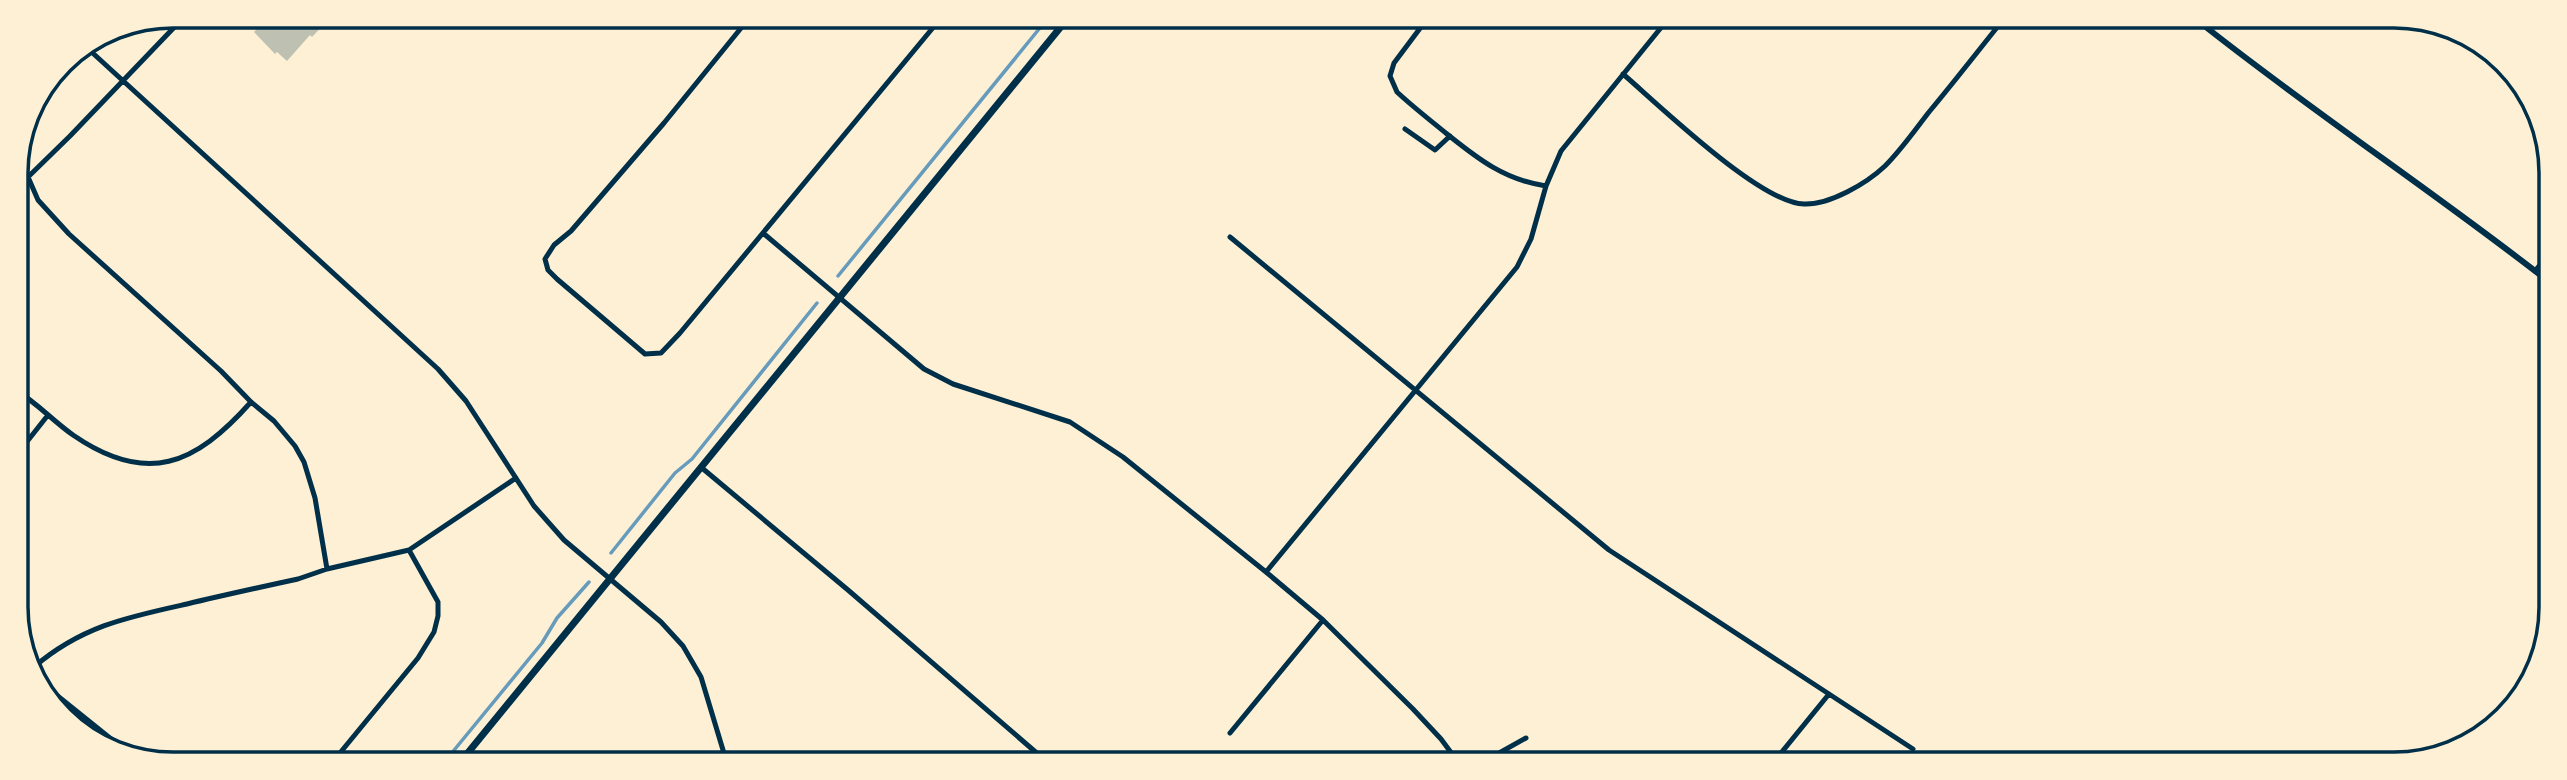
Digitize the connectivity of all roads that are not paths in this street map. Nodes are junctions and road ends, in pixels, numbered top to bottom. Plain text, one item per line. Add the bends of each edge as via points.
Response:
1 (172, 28) edge
2 (741, 28) edge
3 (932, 28) edge
4 (1060, 28) edge
5 (1420, 28) edge
6 (1661, 28) edge
7 (1997, 28) edge
8 (2207, 28) edge
9 (92, 53) edge
10 (1623, 74) junction
11 (121, 81) junction
12 (1405, 129) dead end
13 (1450, 136) junction
14 (28, 177) joint
15 (1546, 186) junction
16 (763, 233) junction
17 (1230, 237) dead end
18 (2539, 266) edge
19 (2535, 271) junction
20 (2539, 274) edge
21 (841, 297) junction
22 (1416, 390) junction
23 (28, 400) edge
24 (251, 402) junction
25 (48, 415) junction
26 (28, 440) edge
27 (702, 468) junction
28 (516, 478) junction
29 (409, 550) junction
30 (327, 569) junction
31 (1266, 572) junction
32 (609, 579) junction
33 (1323, 620) junction
34 (39, 662) edge
35 (1829, 694) junction
36 (60, 698) edge
37 (1230, 733) dead end
38 (108, 736) edge
39 (1526, 738) dead end
40 (1913, 749) dead end
41 (342, 752) edge
42 (468, 752) edge
43 (724, 752) edge
44 (1036, 752) edge
45 (1451, 752) edge
46 (1501, 752) edge
47 (1781, 752) edge

1 - 11 street
2 - 16 street via 545,259 557,279 645,354 661,353
3 - 16 street
4 - 21 main road
5 - 13 street via 1399,53 1390,76 1397,92
6 - 10 street
7 - 10 street via 1885,166 1860,185 1805,205 1758,186
8 - 19 street
9 - 11 street
10 - 15 street via 1561,151
11 - 14 street
11 - 28 street via 438,369 466,401
12 - 13 street via 1435,150
13 - 15 street via 1501,174
14 - 24 street via 38,200 69,233
15 - 22 street via 1521,260
16 - 21 street
17 - 22 street
18 - 19 street
19 - 20 street
21 - 27 main road
21 - 31 street via 924,369 953,384 1085,430
22 - 31 street
22 - 35 street via 1609,550
23 - 25 street
24 - 25 street via 216,437 159,465 139,465 100,451
24 - 30 street via 274,421 304,462
25 - 26 street
27 - 32 main road
27 - 44 street
28 - 29 street
28 - 32 street via 564,540
29 - 30 street
29 - 41 street via 438,602 434,632
30 - 34 street via 116,620 86,632
31 - 33 street
32 - 42 main road
32 - 43 street via 683,646 701,677
33 - 37 street
33 - 45 street
35 - 40 street
35 - 47 street
36 - 38 street
39 - 46 street

